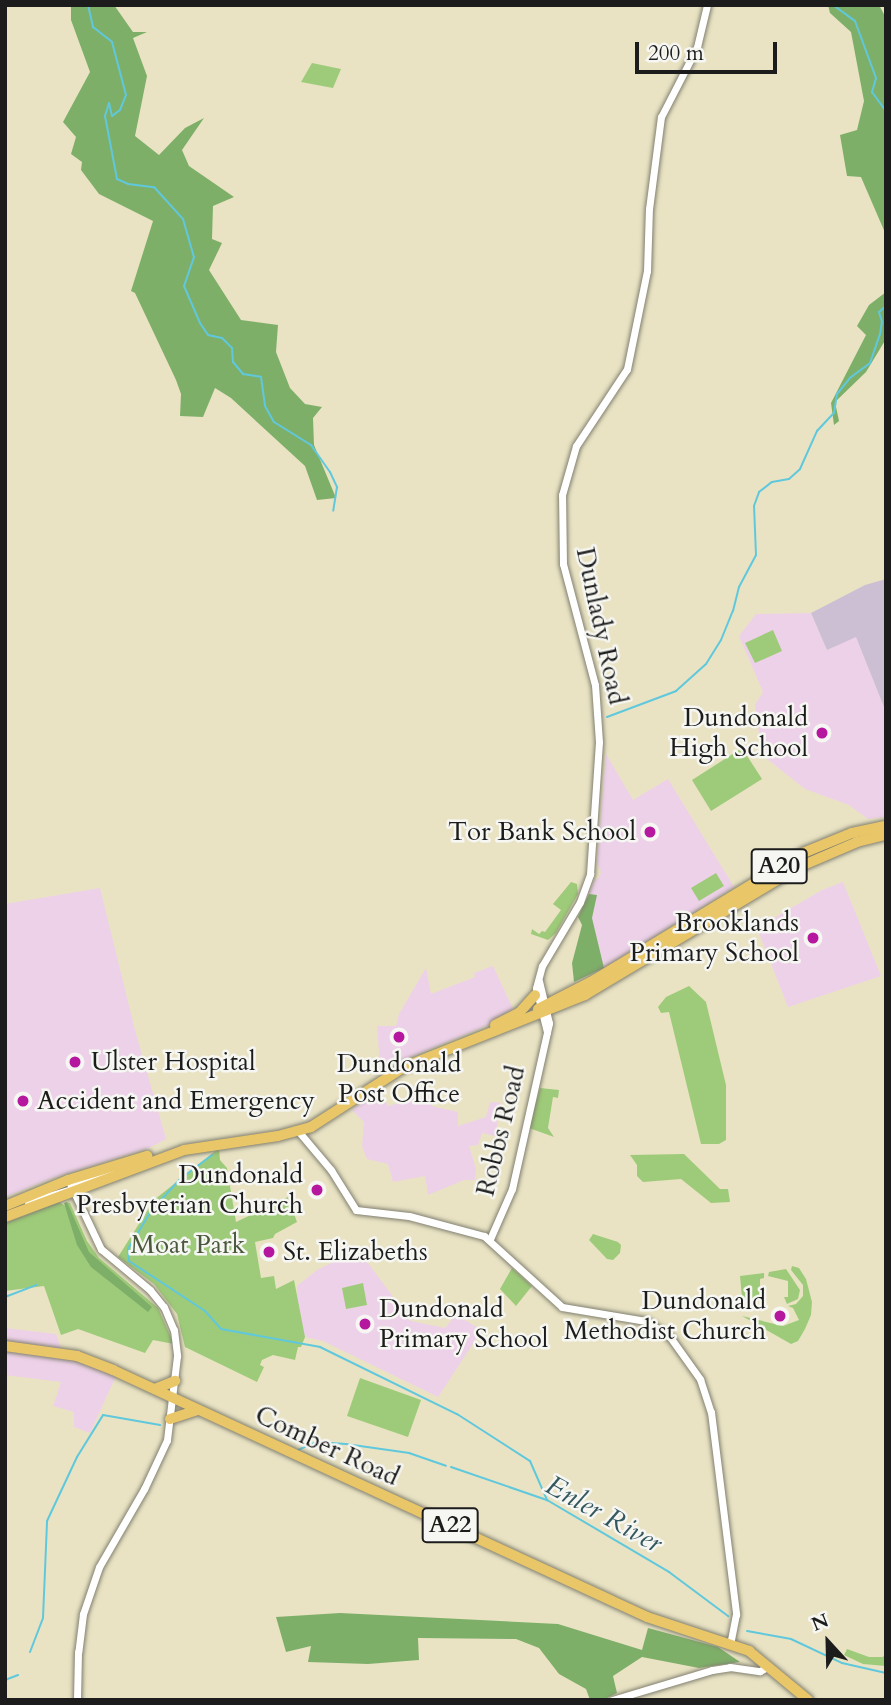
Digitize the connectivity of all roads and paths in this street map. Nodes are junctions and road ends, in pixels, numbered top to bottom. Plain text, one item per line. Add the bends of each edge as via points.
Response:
1 (707, 5) edge
2 (886, 825) edge
3 (886, 835) edge
4 (539, 980) junction
5 (536, 995) junction
6 (544, 1010) junction
7 (468, 1041) junction
8 (299, 1132) junction
9 (184, 1150) junction
10 (115, 1174) junction
11 (71, 1186) junction
12 (10, 1204) edge
13 (80, 1206) junction
14 (5, 1217) edge
15 (490, 1239) junction
16 (5, 1346) edge
17 (175, 1381) junction
18 (154, 1389) junction
19 (173, 1397) junction
20 (199, 1409) junction
21 (170, 1419) junction
22 (730, 1644) junction
23 (769, 1666) junction
24 (77, 1700) edge
25 (612, 1700) edge
26 (808, 1700) edge

1 - 4 street, Dunlady Road via 697,47 661,117 648,221 648,271 627,369 576,446 562,495 564,564 595,685 599,742 590,874
2 - 6 highway, A20 via 842,836 803,853
3 - 6 highway, A20 via 817,857 601,986
4 - 5 street, Dunlady Road
4 - 6 street
5 - 6 street, Dunlady Road
5 - 7 highway via 519,1013 474,1033
6 - 7 highway, A20
6 - 15 street, Robbs Road via 547,1032 512,1189
7 - 8 highway, A20 via 392,1073
8 - 9 highway, A20
8 - 15 street via 356,1210 409,1216
9 - 10 highway, A20
9 - 11 highway, A20 via 160,1152
10 - 11 highway, A20
10 - 13 street via 85,1191
11 - 12 highway, A20
11 - 13 street
11 - 14 highway, A20
13 - 17 street via 101,1249 150,1290 168,1313 176,1343
15 - 22 street via 562,1307 646,1321 666,1332 700,1379 711,1412 736,1614
16 - 18 highway, Comber Road / A22 via 77,1356
17 - 18 highway
17 - 19 street
18 - 19 highway, Comber Road / A22
19 - 20 highway, Comber Road / A22
19 - 21 street
20 - 21 highway
20 - 22 highway, Comber Road / A22 via 647,1617
21 - 24 street via 167,1440 90,1591 79,1644
22 - 23 highway, Comber Road / A22
23 - 25 street via 760,1671 712,1670
23 - 26 highway, Comber Road / A22

